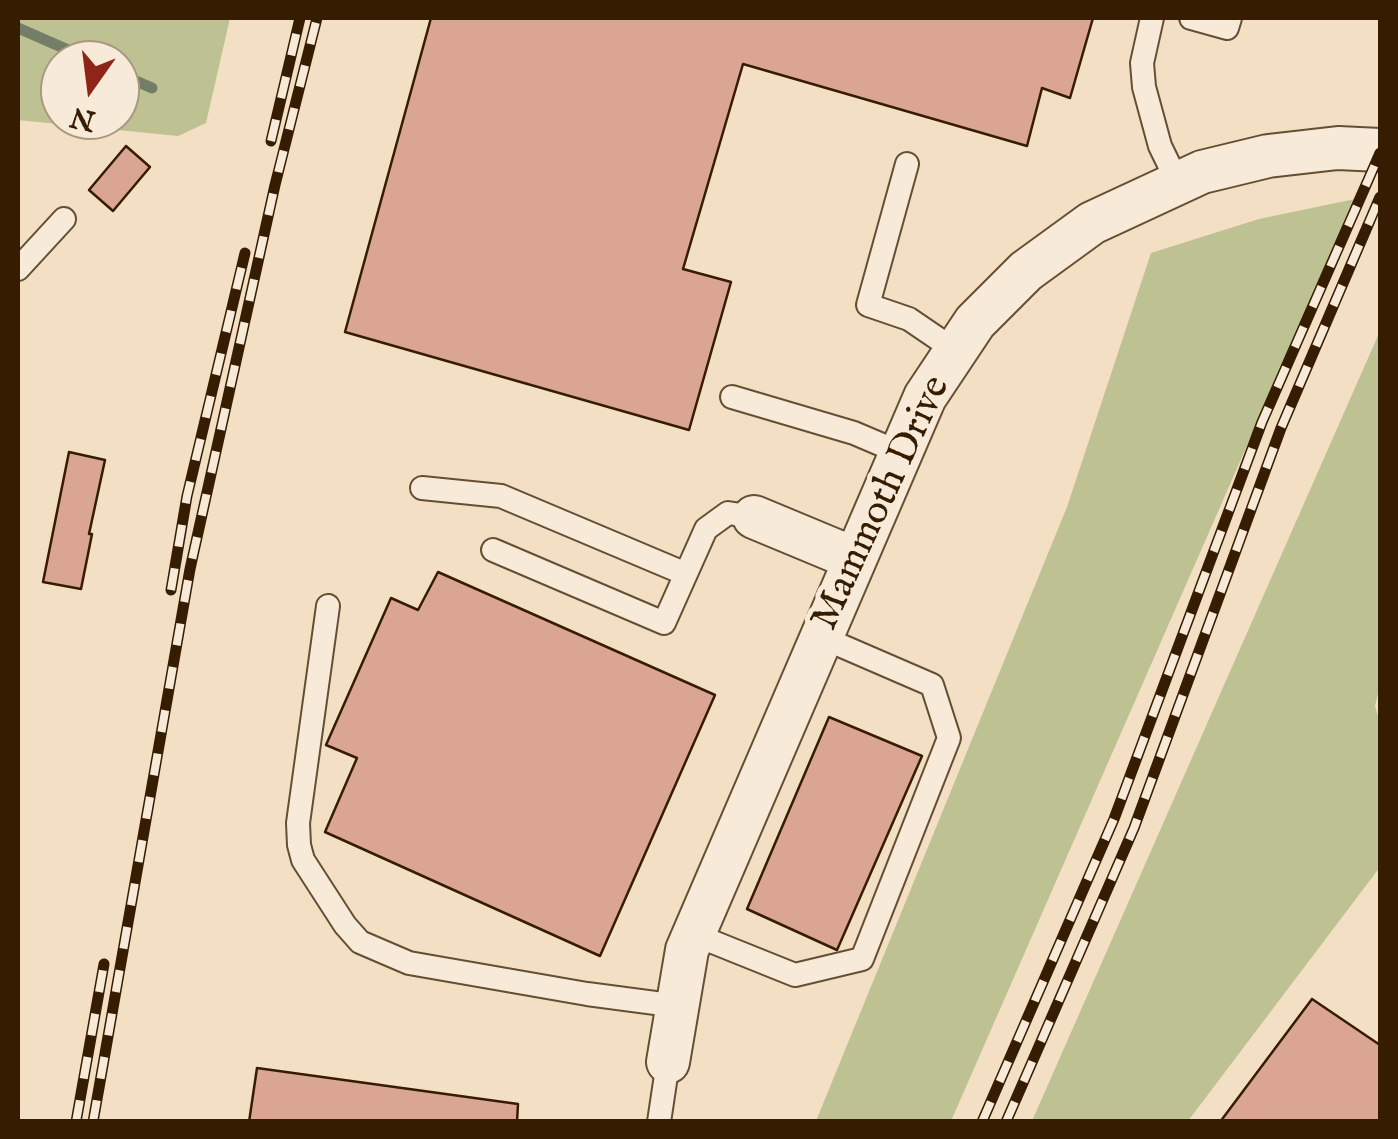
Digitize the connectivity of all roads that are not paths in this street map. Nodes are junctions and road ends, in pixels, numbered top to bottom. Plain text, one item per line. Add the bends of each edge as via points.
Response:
1 (1152, 18) edge
2 (1191, 18) edge
3 (1230, 18) edge
4 (1380, 150) edge
5 (906, 164) dead end
6 (1178, 183) junction
7 (64, 219) dead end
8 (18, 269) edge
9 (956, 351) junction
10 (732, 397) dead end
11 (901, 453) junction
12 (422, 488) dead end
13 (754, 516) joint
14 (493, 550) dead end
15 (854, 559) junction
16 (686, 574) junction
17 (328, 606) dead end
18 (821, 638) junction
19 (693, 934) junction
20 (678, 1006) junction
21 (668, 1062) joint
22 (659, 1122) edge

1 - 6 lane via 1144,87
2 - 3 lane via 1227,28
4 - 6 street, Mammoth Drive via 1268,156
5 - 9 lane via 868,305 909,320
6 - 9 street, Mammoth Drive via 1092,224 1026,271
7 - 8 lane
9 - 11 street, Mammoth Drive via 925,396
10 - 11 lane
11 - 15 street, Mammoth Drive
12 - 16 lane via 501,496
13 - 15 street
13 - 16 lane via 728,513 706,529
14 - 16 lane via 664,623
15 - 18 street, Mammoth Drive
17 - 20 lane via 299,845 360,942 409,963
18 - 19 street, Mammoth Drive
18 - 19 lane via 932,685 949,738 862,959 795,975
19 - 20 street, Mammoth Drive
20 - 21 street, Mammoth Drive
21 - 22 lane

